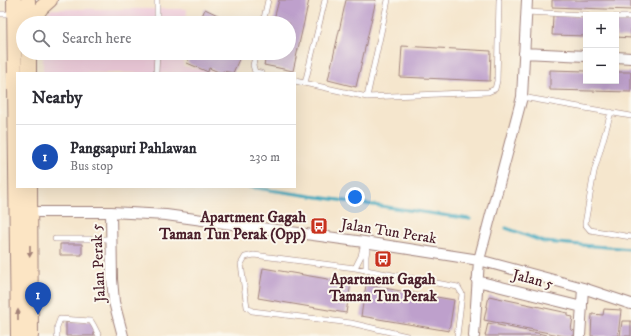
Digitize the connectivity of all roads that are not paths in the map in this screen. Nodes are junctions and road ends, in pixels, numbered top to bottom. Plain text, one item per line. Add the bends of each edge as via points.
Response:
1 (28, 0) edge
2 (50, 0) edge
3 (157, 0) edge
4 (268, 0) edge
5 (325, 0) edge
6 (388, 0) edge
7 (498, 0) edge
8 (527, 0) edge
9 (15, 7) edge
10 (526, 12) junction
11 (0, 14) edge
12 (583, 15) edge
13 (29, 16) edge
14 (35, 16) edge
15 (157, 16) edge
16 (265, 16) edge
17 (619, 17) edge
18 (631, 17) edge
19 (16, 30) edge
20 (524, 53) junction
21 (583, 56) edge
22 (619, 58) edge
23 (631, 58) edge
24 (17, 60) edge
25 (29, 60) edge
26 (156, 60) edge
27 (254, 60) edge
28 (18, 72) edge
29 (29, 72) edge
30 (156, 72) edge
31 (255, 72) edge
32 (296, 81) edge
33 (305, 83) junction
34 (367, 97) junction
35 (522, 97) junction
36 (611, 112) junction
37 (631, 116) edge
38 (23, 188) edge
39 (30, 188) edge
40 (24, 212) junction
41 (110, 212) junction
42 (631, 237) edge
43 (55, 239) dead end
44 (111, 239) junction
45 (366, 242) junction
46 (478, 260) junction
47 (355, 268) junction
48 (366, 270) junction
49 (477, 281) junction
50 (584, 288) junction
51 (631, 304) edge
52 (582, 307) junction
53 (18, 336) edge
54 (31, 336) edge
55 (57, 336) edge
56 (98, 336) edge
57 (123, 336) edge
58 (406, 336) edge
59 (457, 336) edge
60 (474, 336) edge
61 (580, 336) edge

1 - 13 street
2 - 14 street
3 - 15 lane
4 - 16 lane
5 - 33 lane
6 - 34 lane
7 - 34 lane via 495,89 488,92
8 - 10 street
9 - 11 lane
9 - 19 street
10 - 12 lane
10 - 20 street
17 - 18 lane
20 - 21 street
20 - 35 street
22 - 23 street
24 - 28 street
25 - 29 street
26 - 30 lane
27 - 31 lane
32 - 33 lane
33 - 34 lane
35 - 36 lane
35 - 46 street
36 - 37 lane
36 - 42 lane via 594,172 585,224 590,230
38 - 40 street
39 - 40 street
40 - 41 street, Jalan Tun Perak
53 -> 40 street
40 -> 54 street
41 - 44 street, Jalan Perak 5
41 - 45 street, Jalan Tun Perak via 166,215
43 - 44 lane
44 - 57 street, Jalan Perak 5 via 114,302
45 - 46 street, Jalan Tun Perak
45 - 47 lane
45 - 48 lane
46 - 49 street
46 - 50 street, Jalan Tun Perak
47 - 48 lane
47 - 58 lane via 245,257 241,264 247,307 252,311 351,323
48 - 59 lane via 458,287 462,294
49 - 52 street, Jalan 5
49 - 60 street
50 - 51 street, Jalan Tun Perak
50 - 52 street
52 - 61 street
55 - 56 lane via 60,319 91,320

